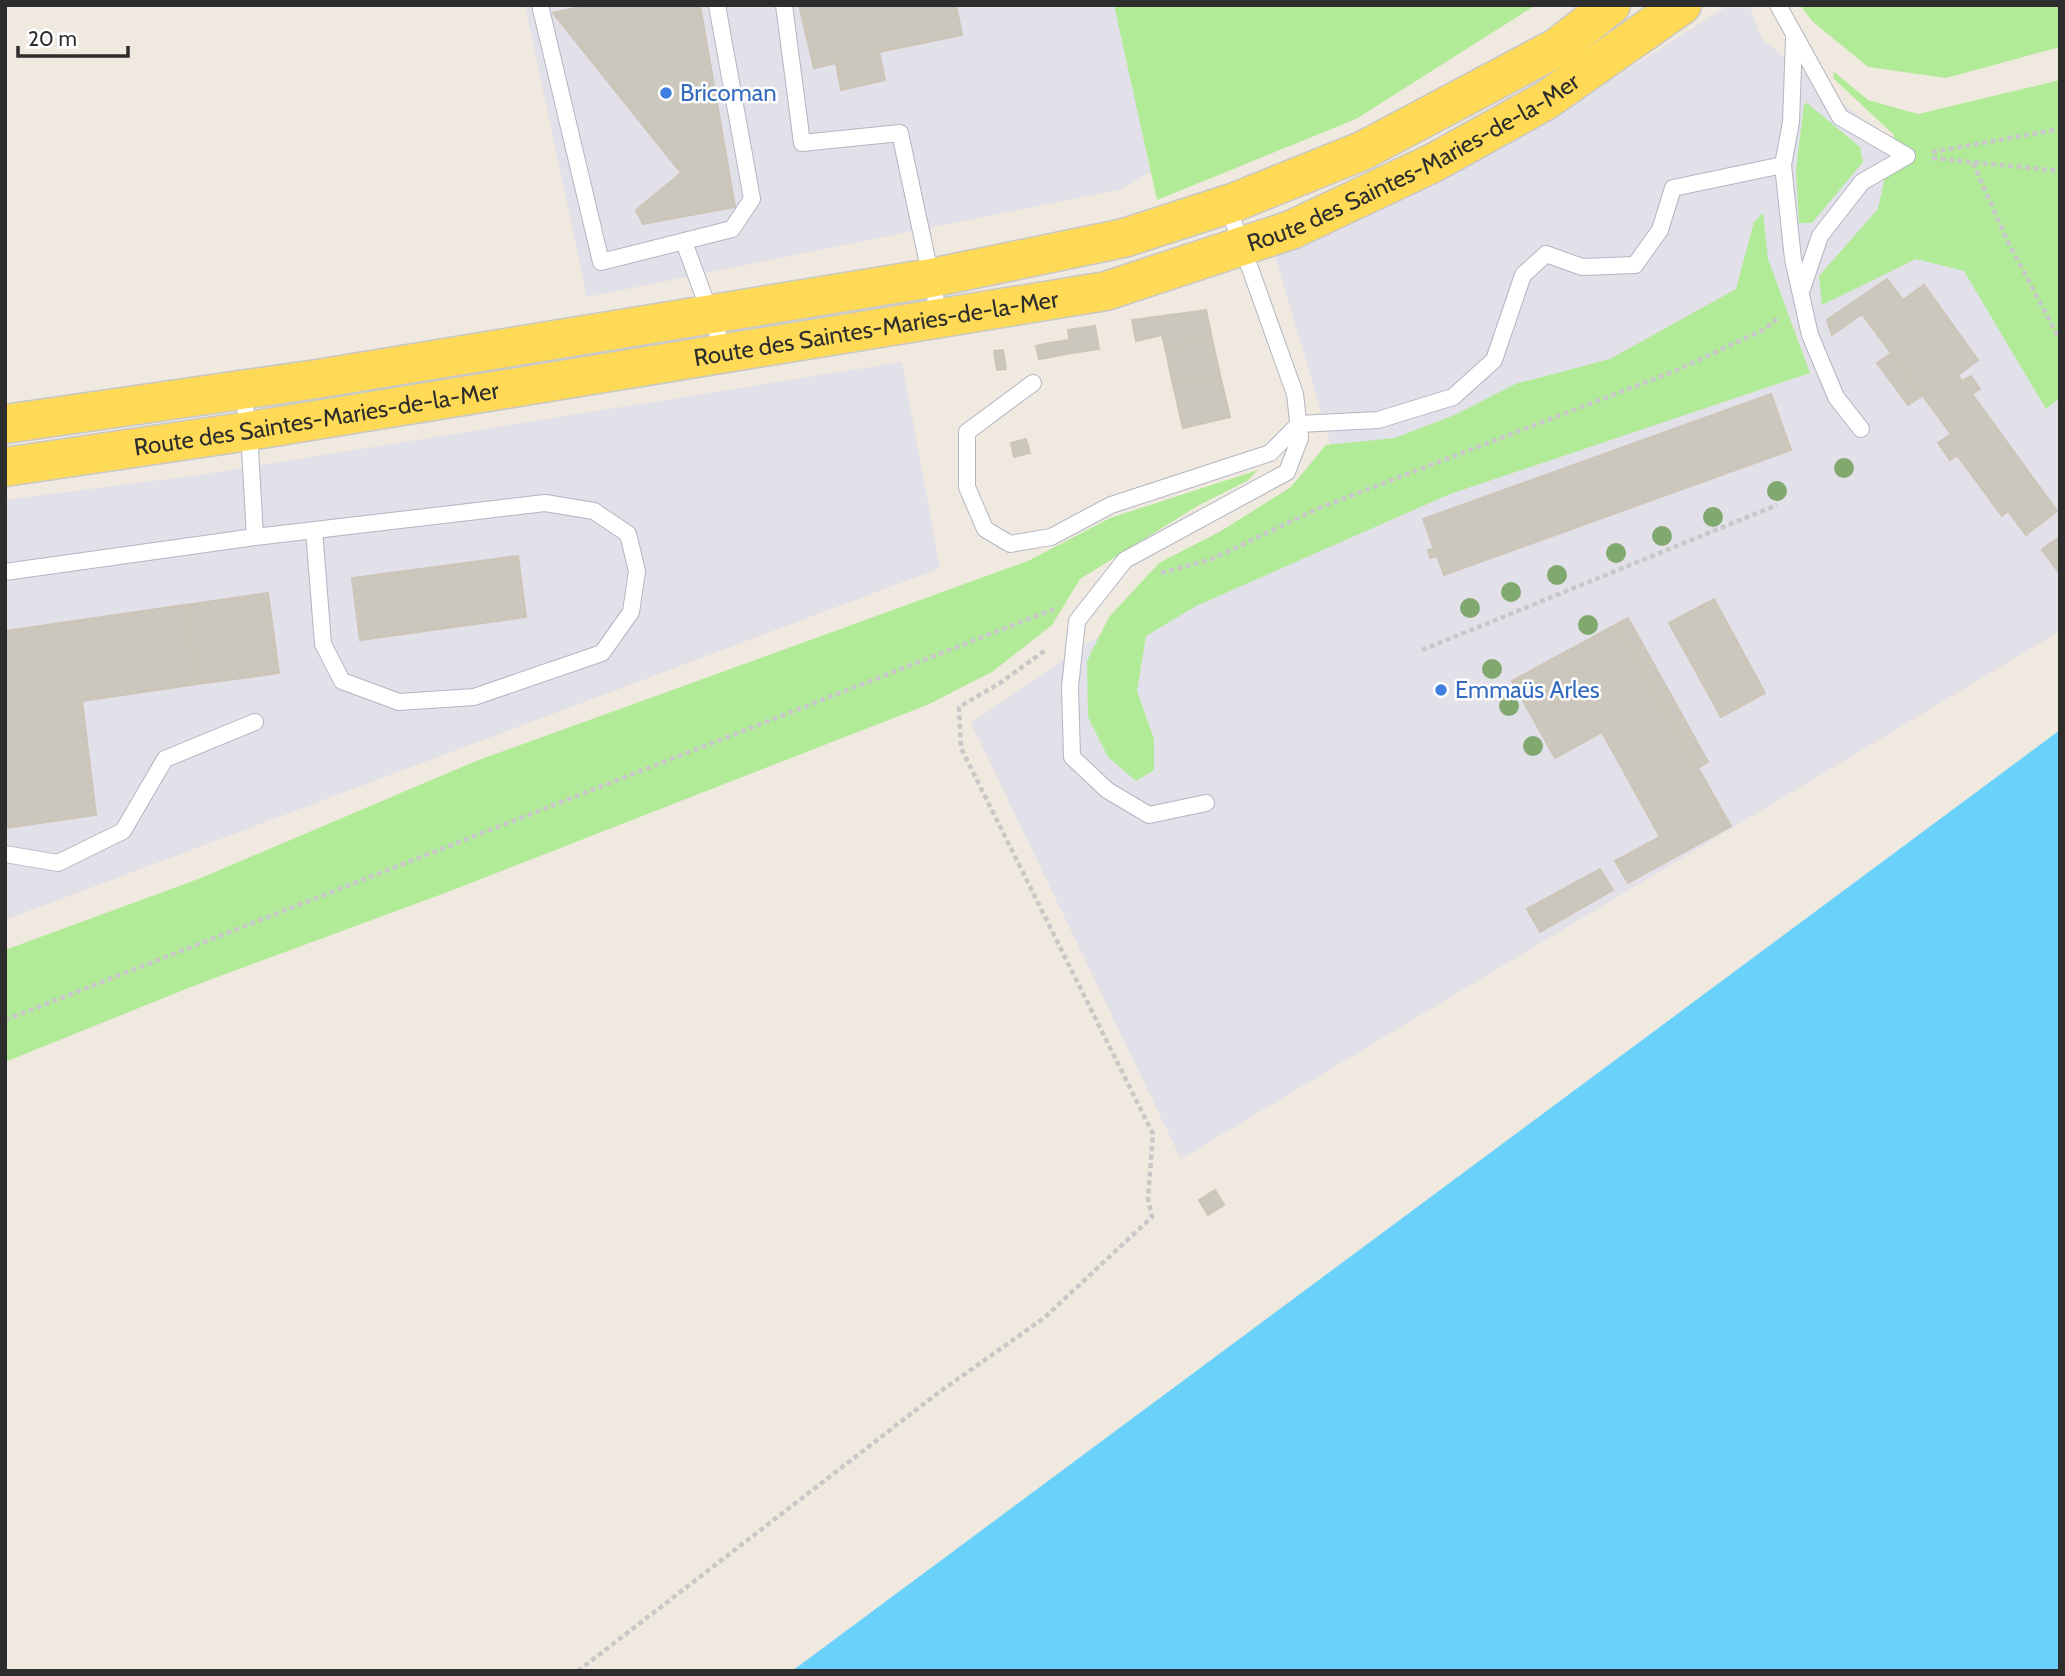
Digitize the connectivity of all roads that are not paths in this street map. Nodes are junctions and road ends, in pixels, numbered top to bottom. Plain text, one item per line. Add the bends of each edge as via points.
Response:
1 (540, 5) edge
2 (717, 5) edge
3 (784, 5) edge
4 (1611, 5) edge
5 (1682, 5) edge
6 (1778, 5) edge
7 (1794, 38) junction
8 (1783, 165) junction
9 (1227, 204) junction
10 (684, 242) junction
11 (1241, 246) junction
12 (931, 278) junction
13 (1802, 289) junction
14 (711, 314) junction
15 (940, 320) junction
16 (725, 354) junction
17 (1033, 383) dead end
18 (242, 390) junction
19 (5, 424) edge
20 (1298, 424) junction
21 (1861, 429) dead end
22 (249, 431) junction
23 (5, 467) edge
24 (314, 530) junction
25 (255, 537) junction
26 (5, 572) edge
27 (255, 722) dead end
28 (1206, 803) dead end
29 (5, 854) edge

1 - 10 lane via 601,262
2 - 10 lane via 752,200 732,229
3 - 12 lane via 802,143 900,133
4 - 9 main road, Route des Saintes-Maries-de-la-Mer via 1558,47 1362,151
5 - 11 main road, Route des Saintes-Maries-de-la-Mer via 1545,101 1433,163 1290,230
6 - 7 lane
7 - 8 lane via 1791,122
7 - 13 lane via 1840,117 1906,156 1863,182 1820,236
8 - 13 lane via 1793,259
8 - 20 lane via 1673,188 1660,230 1635,265 1582,267 1546,254 1523,275 1494,360 1453,397 1378,420
9 - 11 lane
9 - 12 main road, Route des Saintes-Maries-de-la-Mer via 1124,238
10 - 14 lane
11 - 15 main road, Route des Saintes-Maries-de-la-Mer via 1105,291
11 - 20 lane via 1295,394
12 - 14 main road, Route des Saintes-Maries-de-la-Mer
12 - 15 lane
13 - 21 lane via 1810,335 1825,372 1836,397
14 - 16 lane
14 - 18 main road, Route des Saintes-Maries-de-la-Mer
15 - 16 main road, Route des Saintes-Maries-de-la-Mer
16 - 22 main road, Route des Saintes-Maries-de-la-Mer
17 - 20 lane via 967,432 967,487 985,529 1010,544 1051,537 1111,505 1270,453
18 - 19 main road, Route des Saintes-Maries-de-la-Mer
18 - 22 lane
20 - 28 lane via 1300,438 1287,472 1125,560 1077,621 1070,687 1072,757 1107,790 1149,815
22 - 23 main road, Route des Saintes-Maries-de-la-Mer
22 - 25 lane
24 - 24 lane via 323,644 342,681 399,702 474,697 602,653 631,612 637,571 628,534 594,512 545,503
24 - 25 lane
25 - 26 lane
27 - 29 lane via 165,759 123,831 58,863

